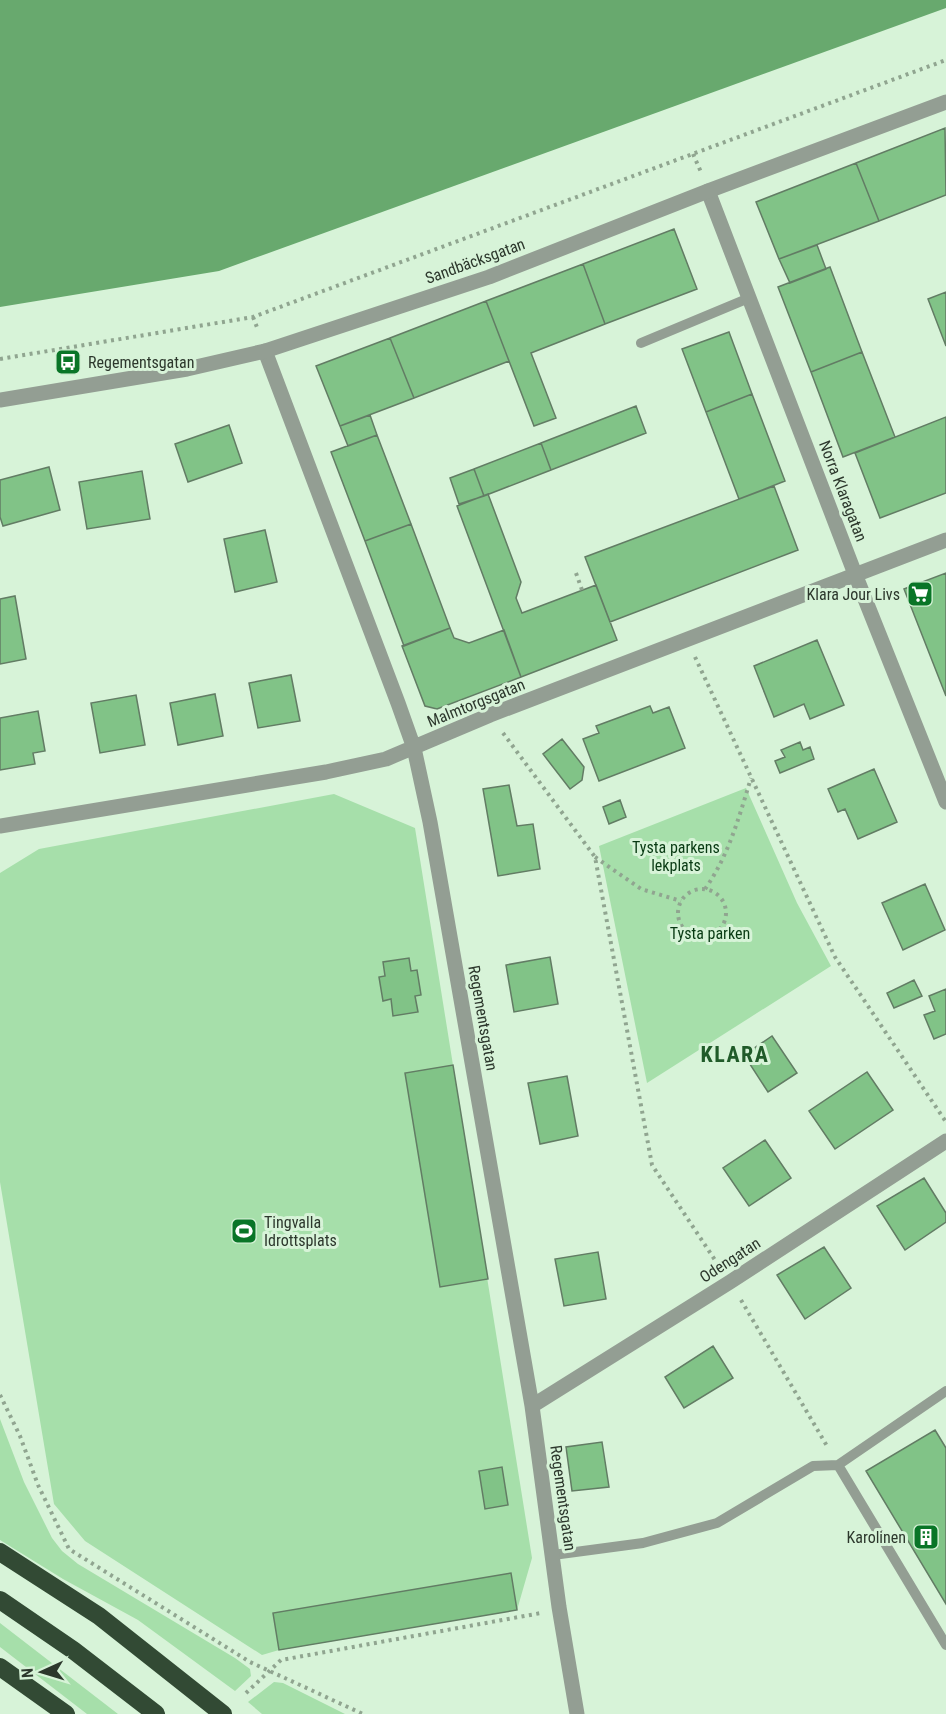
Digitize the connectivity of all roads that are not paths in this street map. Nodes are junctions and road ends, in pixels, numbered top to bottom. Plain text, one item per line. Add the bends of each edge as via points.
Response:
1 (946, 102) edge
2 (708, 191) junction
3 (749, 298) junction
4 (641, 343) dead end
5 (265, 351) junction
6 (0, 400) edge
7 (946, 540) edge
8 (855, 574) junction
9 (414, 748) junction
10 (946, 802) edge
11 (0, 826) edge
12 (946, 1142) edge
13 (946, 1391) edge
14 (532, 1406) junction
15 (838, 1465) junction
16 (0, 1552) edge
17 (553, 1556) junction
18 (0, 1600) edge
19 (946, 1645) edge
20 (0, 1667) edge
21 (66, 1714) edge
22 (156, 1714) edge
23 (223, 1714) edge
24 (577, 1714) edge

1 - 2 street, Sandbäcksgatan
2 - 3 street, Norra Klaragatan
2 - 5 street, Sandbäcksgatan via 489,277
3 - 4 lane
3 - 8 street, Norra Klaragatan
5 - 6 street, Sandbäcksgatan via 187,369
5 - 9 street, Regementsgatan
7 - 8 street, Malmtorgsgatan
8 - 9 street, Malmtorgsgatan
8 - 10 street, Norra Klaragatan
9 - 11 street, Malmtorgsgatan via 386,759 326,772
9 - 14 street, Regementsgatan
12 - 14 street, Odengatan
13 - 15 lane
14 - 17 street, Regementsgatan
15 - 17 lane via 813,1466 717,1523 643,1543
15 - 19 lane
16 - 23 highway via 99,1616
17 - 24 street, Regementsgatan
18 - 22 highway
20 - 21 highway

